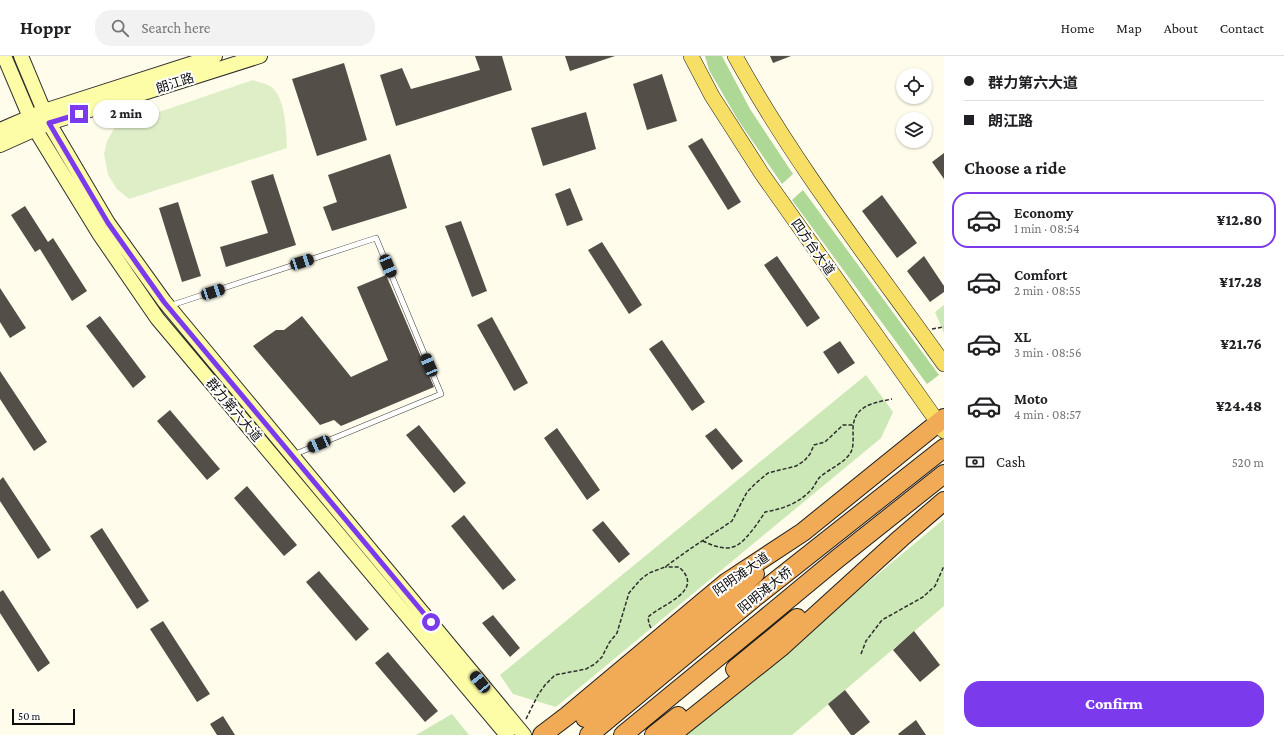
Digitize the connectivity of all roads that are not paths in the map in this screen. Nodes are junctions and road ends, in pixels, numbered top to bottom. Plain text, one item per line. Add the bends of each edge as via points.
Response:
1 (4, 56) edge
2 (21, 56) edge
3 (215, 56) edge
4 (260, 56) edge
5 (691, 56) edge
6 (735, 56) edge
7 (40, 120) junction
8 (0, 130) edge
9 (0, 145) edge
10 (168, 306) junction
11 (944, 364) edge
12 (942, 424) edge
13 (944, 448) edge
14 (292, 456) junction
15 (944, 474) edge
16 (944, 501) edge
17 (803, 532) junction
18 (901, 538) junction
19 (517, 733) edge
20 (542, 735) edge
21 (562, 735) edge
22 (590, 735) edge
23 (623, 735) edge
24 (654, 735) edge
25 (671, 735) edge

1 - 7 main road, 群力第六大道
2 - 7 main road, 群力第六大道
3 - 7 main road, 朗江路
4 - 7 main road, 朗江路
5 - 12 main road, 四方台大道 via 712,96 762,174
6 - 11 main road via 787,143
7 - 8 main road, 朗江路
7 - 9 main road, 朗江路
7 - 10 main road, 群力第六大道 via 108,223
7 - 19 main road, 群力第六大道 via 100,235 157,318
10 - 14 main road, 群力第六大道
10 - 14 lane via 376,238 440,394
12 - 17 highway, 阳明滩大道
13 - 22 highway, 阳明滩大桥 via 754,598
14 - 19 main road, 群力第六大道
15 - 23 highway, 阳明滩大桥
16 - 18 highway
17 - 20 highway, 阳明滩大道 via 727,582
17 - 21 highway via 735,593
18 - 24 highway via 775,635
18 - 25 highway via 780,648

